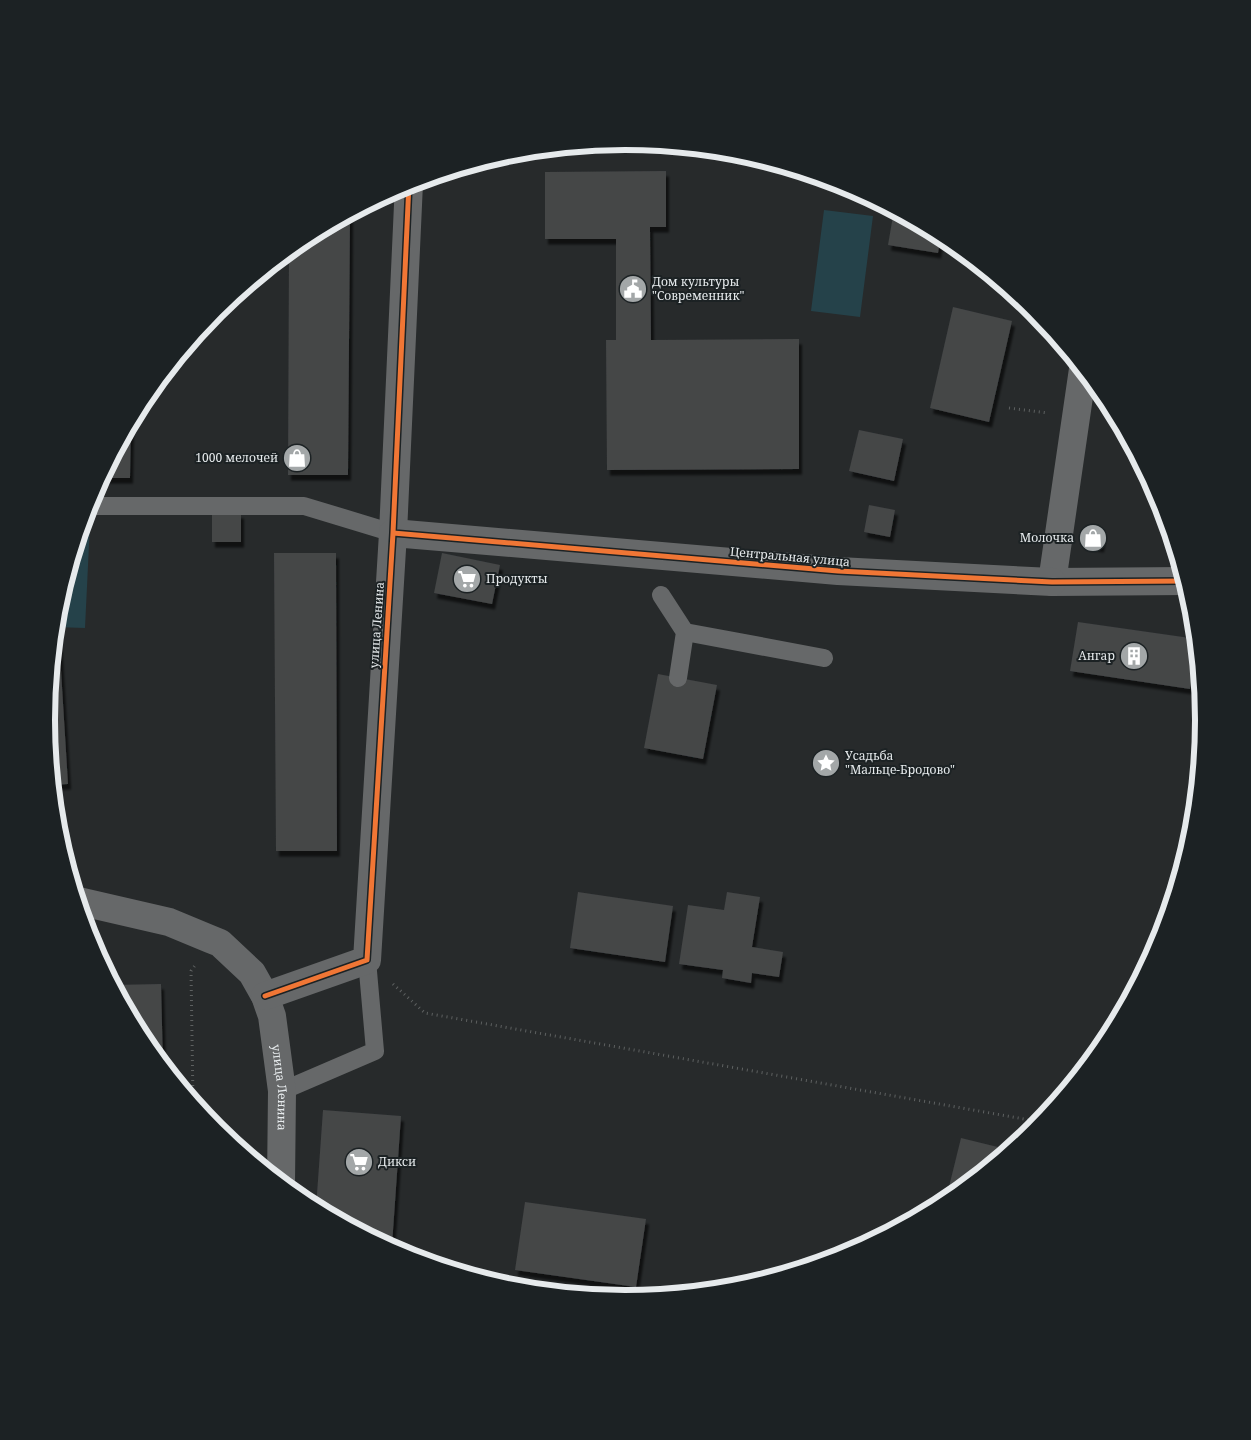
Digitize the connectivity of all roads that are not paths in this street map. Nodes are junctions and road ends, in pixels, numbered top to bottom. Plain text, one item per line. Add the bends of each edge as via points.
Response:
1 (409, 192) edge
2 (1082, 378) edge
3 (97, 506) edge
4 (393, 533) junction
5 (1179, 581) edge
6 (1052, 582) junction
7 (661, 595) dead end
8 (684, 632) junction
9 (824, 658) dead end
10 (678, 678) dead end
11 (85, 903) edge
12 (367, 960) junction
13 (265, 996) junction
14 (282, 1091) junction
15 (281, 1175) edge

1 - 4 street, улица Ленина
2 - 6 street
3 - 4 lane via 304,506
4 - 6 street, Центральная улица via 838,571
4 - 12 street, улица Ленина
5 - 6 street, Центральная улица
7 - 8 lane
8 - 9 lane
8 - 10 lane
11 - 13 street, улица Ленина via 169,922 220,943 252,973
12 - 13 street
12 - 14 lane via 375,1051
13 - 14 street, улица Ленина via 272,1016
14 - 15 street, улица Ленина

